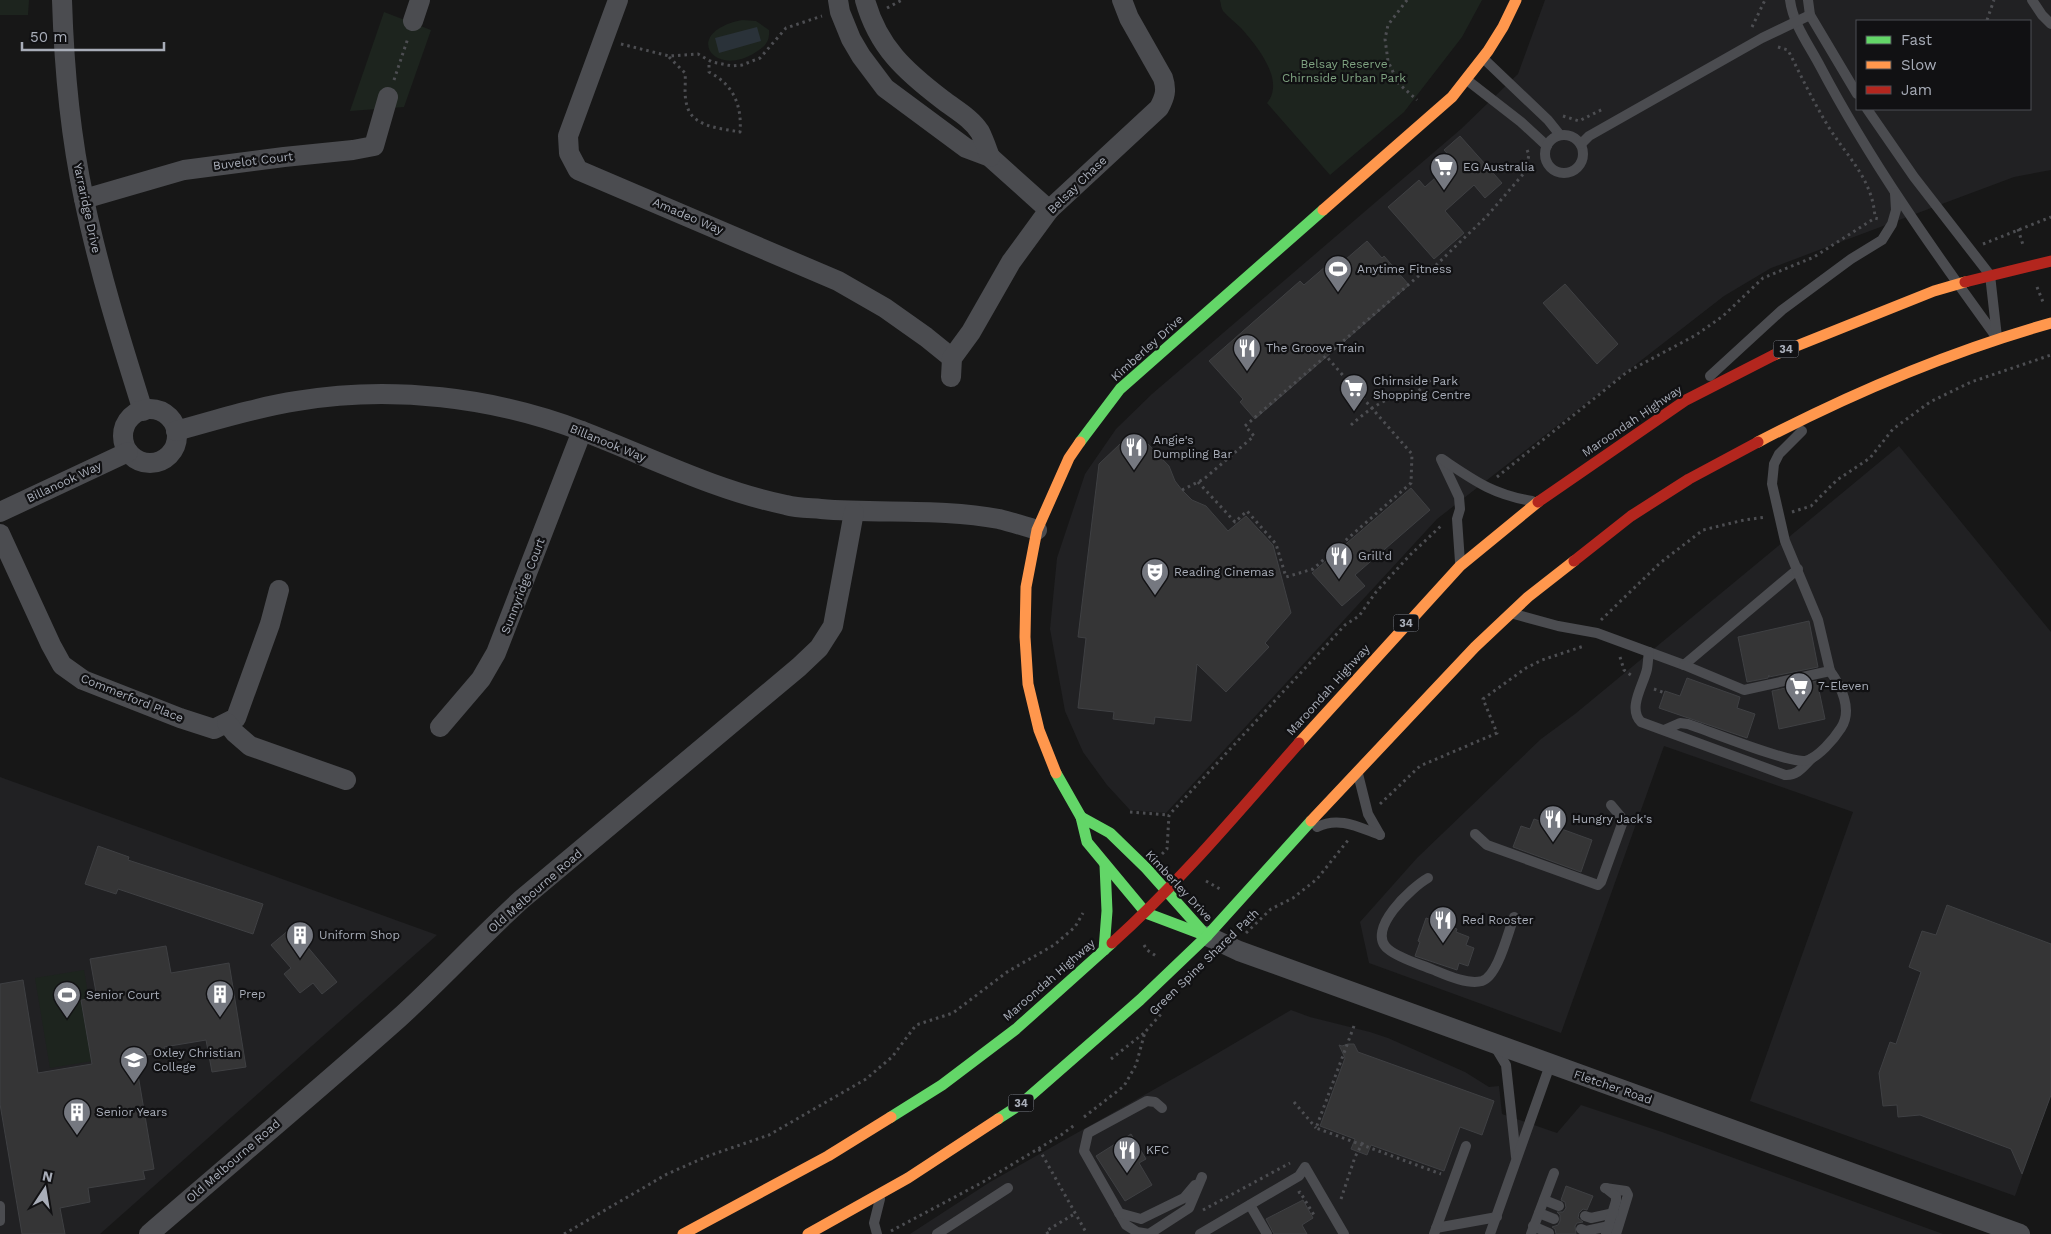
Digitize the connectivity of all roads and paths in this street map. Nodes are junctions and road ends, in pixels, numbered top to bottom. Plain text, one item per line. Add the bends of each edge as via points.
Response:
1 (62, 0) edge
2 (420, 0) edge
3 (618, 0) edge
4 (838, 0) edge
5 (864, 0) edge
6 (1122, 0) edge
7 (1407, 0) edge
8 (1516, 0) edge
9 (1765, 0) edge
10 (1790, 0) edge
11 (1808, 0) edge
12 (1994, 0) edge
13 (2032, 0) edge
14 (1810, 15) junction
15 (820, 17) dead end
16 (1987, 20) dead end
17 (413, 21) joint
18 (1796, 21) junction
19 (2051, 24) edge
20 (1762, 38) junction
21 (617, 43) dead end
22 (669, 56) junction
23 (1484, 59) junction
24 (709, 60) junction
25 (1467, 80) junction
26 (1856, 92) edge
27 (388, 97) joint
28 (1417, 100) dead end
29 (1609, 107) dead end
30 (1869, 110) edge
31 (1548, 120) junction
32 (1534, 133) junction
33 (1560, 135) junction
34 (1581, 144) junction
35 (1547, 146) junction
36 (990, 157) junction
37 (1895, 192) junction
38 (84, 199) junction
39 (1049, 210) junction
40 (2051, 217) edge
41 (1875, 218) dead end
42 (1972, 250) junction
43 (2051, 261) edge
44 (1990, 275) junction
45 (1958, 284) junction
46 (2051, 323) edge
47 (1997, 338) junction
48 (2051, 355) edge
49 (1326, 356) junction
50 (951, 368) joint
51 (1435, 376) dead end
52 (1686, 400) junction
53 (1372, 407) junction
54 (1823, 408) junction
55 (143, 411) junction
56 (1351, 425) dead end
57 (176, 431) junction
58 (582, 431) junction
59 (128, 452) junction
60 (1198, 482) junction
61 (1182, 490) dead end
62 (1537, 502) junction
63 (0, 512) edge
64 (854, 512) junction
65 (1779, 516) junction
66 (1037, 530) junction
67 (0, 534) edge
68 (1460, 566) junction
69 (1798, 569) junction
70 (279, 590) dead end
71 (1512, 613) junction
72 (1597, 634) junction
73 (1574, 649) dead end
74 (1649, 652) junction
75 (1619, 655) dead end
76 (1684, 665) junction
77 (1830, 671) junction
78 (1642, 683) junction
79 (1665, 692) dead end
80 (227, 723) junction
81 (440, 728) dead end
82 (1664, 730) junction
83 (1812, 759) junction
84 (1358, 773) junction
85 (346, 780) dead end
86 (1611, 805) dead end
87 (1130, 812) dead end
88 (1368, 814) junction
89 (1170, 815) dead end
90 (1081, 817) junction
91 (1356, 826) junction
92 (1475, 834) dead end
93 (1296, 837) junction
94 (1166, 849) dead end
95 (1105, 865) junction
96 (1189, 867) junction
97 (1428, 878) dead end
98 (1166, 892) junction
99 (1242, 898) junction
100 (1107, 899) junction
101 (1271, 909) junction
102 (1146, 913) junction
103 (1514, 917) dead end
104 (1133, 926) junction
105 (1207, 936) junction
106 (1232, 948) junction
107 (1104, 950) junction
108 (1174, 969) junction
109 (1163, 1012) dead end
110 (1354, 1026) dead end
111 (1145, 1032) junction
112 (1494, 1045) junction
113 (1111, 1059) dead end
114 (1550, 1065) junction
115 (1294, 1102) dead end
116 (1162, 1108) dead end
117 (1316, 1128) junction
118 (1362, 1143) junction
119 (1466, 1146) dead end
120 (1039, 1148) junction
121 (1517, 1161) junction
122 (1290, 1163) dead end
123 (1554, 1173) dead end
124 (1438, 1181) dead end
125 (1008, 1188) dead end
126 (881, 1193) junction
127 (1544, 1200) junction
128 (1250, 1205) junction
129 (0, 1206) edge
130 (1559, 1206) dead end
131 (1330, 1209) junction
132 (1202, 1211) dead end
133 (1076, 1213) junction
134 (1119, 1213) junction
135 (1538, 1213) junction
136 (1614, 1213) junction
137 (1585, 1216) dead end
138 (1497, 1217) junction
139 (1554, 1219) dead end
140 (0, 1221) edge
141 (1580, 1229) dead end
142 (1532, 1230) edge
143 (1435, 1231) edge
144 (1610, 1231) edge
145 (1549, 1233) edge
146 (149, 1234) edge
147 (564, 1234) edge
148 (683, 1234) edge
149 (808, 1234) edge
150 (877, 1234) edge
151 (886, 1234) edge
152 (937, 1234) edge
153 (1048, 1234) edge
154 (1087, 1234) edge
155 (1200, 1234) edge
156 (1267, 1234) edge
157 (1344, 1234) edge
158 (1490, 1234) edge
159 (2020, 1234) edge

1 - 38 street, Yarraridge Drive via 66,76
2 - 17 street
3 - 50 street, Amadeo Way via 568,136 569,152 578,170 838,281 926,337
4 - 36 street via 851,39 885,88 966,148
5 - 36 street via 875,29 890,53 909,73 967,118 980,133
6 - 39 street, Belsay Chase via 1163,78 1166,87 1164,98 1150,117
7 - 28 path via 1388,25 1388,60 1398,83
8 - 23 main road, Kimberley Drive via 1505,26
9 - 20 path via 1751,29
10 - 18 lane
11 - 14 lane
12 - 16 path
13 - 19 lane
14 - 18 lane
14 - 26 lane
15 - 24 path via 786,28 760,58 751,63 732,66
17 - 27 path
18 - 20 lane
18 - 37 lane via 1843,109
20 - 34 lane via 1589,136
20 - 41 path via 1773,48 1788,50 1829,128 1862,173 1874,202
21 - 22 path
22 - 24 path via 698,54
22 - 24 path via 685,73 685,100 690,115 704,124 740,132 739,105 728,86 709,72
23 - 25 main road, Kimberley Drive
23 - 31 lane
25 - 32 lane
25 - 66 main road, Kimberley Drive via 1348,191 1120,389 1069,458
27 - 38 street, Buvelot Court via 374,146 184,170
29 - 31 path via 1579,121 1558,115
30 - 42 lane via 1914,177
31 - 33 lane
32 - 35 lane
32 - 49 path via 1523,142 1529,155 1525,172 1487,216 1432,269 1430,266
33 - 34 lane via 1572,137
33 - 35 lane
34 - 35 lane via 1582,162 1565,173 1556,172 1548,164
36 - 39 street
37 - 45 lane
37 - 52 lane via 1896,210 1882,240 1782,310
38 - 55 street, Yarraridge Drive via 110,307
39 - 50 street, Belsay Chase via 1011,262
40 - 42 path
42 - 44 lane
43 - 44 main road, Maroondah Highway / 34
44 - 45 main road, Maroondah Highway / 34
44 - 47 lane
45 - 47 lane
45 - 52 main road, Maroondah Highway / 34 via 1783,350
46 - 47 main road, 34
47 - 54 main road, 34
48 - 65 path via 1971,382 1930,402 1893,429 1870,458 1837,480 1811,506
49 - 53 path
49 - 60 path via 1245,426 1254,436
51 - 53 path via 1415,394 1405,394
52 - 62 main road, Maroondah Highway / 34
53 - 56 path
53 - 60 path via 1412,454 1411,483 1313,569 1286,577 1276,544 1247,512 1235,522
54 - 65 lane via 1779,454 1774,464 1772,484
54 - 71 main road, 34 via 1689,479 1631,516 1562,569
55 - 57 street via 151,410 167,416
55 - 59 street via 135,414 125,428 124,444
57 - 58 street, Billanook Way via 297,401 353,394 412,395 500,407
57 - 59 street via 174,448 161,461 143,462
58 - 64 street, Billanook Way via 711,485 788,506
58 - 81 street, Sunnyridge Court via 496,653 481,679
59 - 63 street, Billanook Way
60 - 61 path
62 - 68 main road, Maroondah Highway / 34
62 - 68 lane via 1500,494 1441,459 1459,497
64 - 66 street, Billanook Way via 952,514 998,519
64 - 146 street, Old Melbourne Road via 833,626 819,648 516,905 398,1018
65 - 69 lane
65 - 72 path via 1703,530 1660,563 1600,620
66 - 90 main road, Kimberley Drive via 1026,587 1028,684 1039,730 1057,774
67 - 80 street, Commerford Place via 62,665 83,680 180,718 214,729
68 - 96 main road, Maroondah Highway / 34
69 - 76 lane
69 - 77 lane via 1818,620
70 - 80 street via 236,718
71 - 72 lane
71 - 84 main road, 34 via 1475,647
72 - 74 lane
73 - 88 path via 1526,668 1483,699 1497,733 1415,770
74 - 76 lane
74 - 78 lane
75 - 78 path via 1624,670
76 - 77 lane via 1744,690
77 - 83 lane via 1843,694 1845,720
78 - 79 path
78 - 82 lane via 1637,698 1637,717 1641,722
80 - 85 street via 250,746
82 - 83 lane via 1680,723 1688,724 1782,757 1803,761
82 - 83 lane via 1785,775 1797,773
84 - 88 lane
84 - 93 main road, 34
86 - 92 lane via 1621,817 1622,824 1598,885 1487,845
87 - 89 path
88 - 91 lane via 1380,835
90 - 95 main road, Kimberley Drive via 1087,842
90 - 98 main road, Kimberley Drive via 1110,833
91 - 93 lane via 1327,822
91 - 101 path, Green Spine Shared Path via 1349,840 1317,879 1293,898
93 - 99 main road, 34
94 - 96 path
95 - 100 main road
95 - 102 main road, Kimberley Drive
96 - 98 main road, Maroondah Highway / 34
96 - 99 path via 1216,887
97 - 103 lane via 1416,884 1383,923 1383,943 1407,959 1441,973 1483,981 1494,972
98 - 102 main road, Maroondah Highway / 34
98 - 105 main road, Kimberley Drive
99 - 101 path
99 - 105 main road, 34
100 - 107 main road
100 - 147 path via 1091,898 1076,927 1054,945 1007,972 953,1013 916,1025 892,1057 866,1079 769,1135 667,1174
101 - 106 path, Green Spine Shared Path
102 - 104 main road, Maroondah Highway / 34
102 - 105 main road, Kimberley Drive
104 - 107 main road, Maroondah Highway / 34
104 - 108 path via 1147,950
105 - 106 street, Fletcher Road
105 - 108 main road, 34
106 - 112 street, Fletcher Road
107 - 148 main road, Maroondah Highway / 34 via 1016,1029 942,1084 828,1156
108 - 126 main road, 34 via 1021,1104
109 - 111 path, Green Spine Shared Path
110 - 117 path
111 - 113 path
111 - 120 path, Green Spine Shared Path via 1136,1065 1124,1086
112 - 114 street, Fletcher Road
112 - 121 lane via 1506,1065
114 - 121 lane
114 - 159 street, Fletcher Road
115 - 117 path
116 - 134 lane via 1147,1101 1088,1133 1085,1140 1084,1151
117 - 118 path
118 - 124 path via 1441,1173
118 - 131 path via 1339,1202
119 - 143 lane
120 - 133 path
120 - 151 path, Green Spine Shared Path
121 - 138 lane
122 - 132 path
123 - 127 lane
125 - 152 lane
126 - 149 main road, 34
126 - 150 lane via 874,1223
127 - 130 lane
127 - 135 lane
128 - 131 lane via 1299,1176 1304,1167
128 - 155 lane
128 - 156 lane
129 - 140 lane
131 - 157 lane
133 - 153 path via 1046,1231
133 - 154 path
134 - 134 lane via 1141,1219 1184,1198 1202,1177 1189,1208 1149,1234 1137,1232 1126,1225
135 - 139 lane
135 - 142 lane
136 - 137 lane via 1591,1218
136 - 144 lane
136 - 144 lane via 1616,1196 1605,1188 1622,1189 1628,1195
138 - 143 lane
138 - 158 lane
141 - 144 lane
142 - 145 lane

